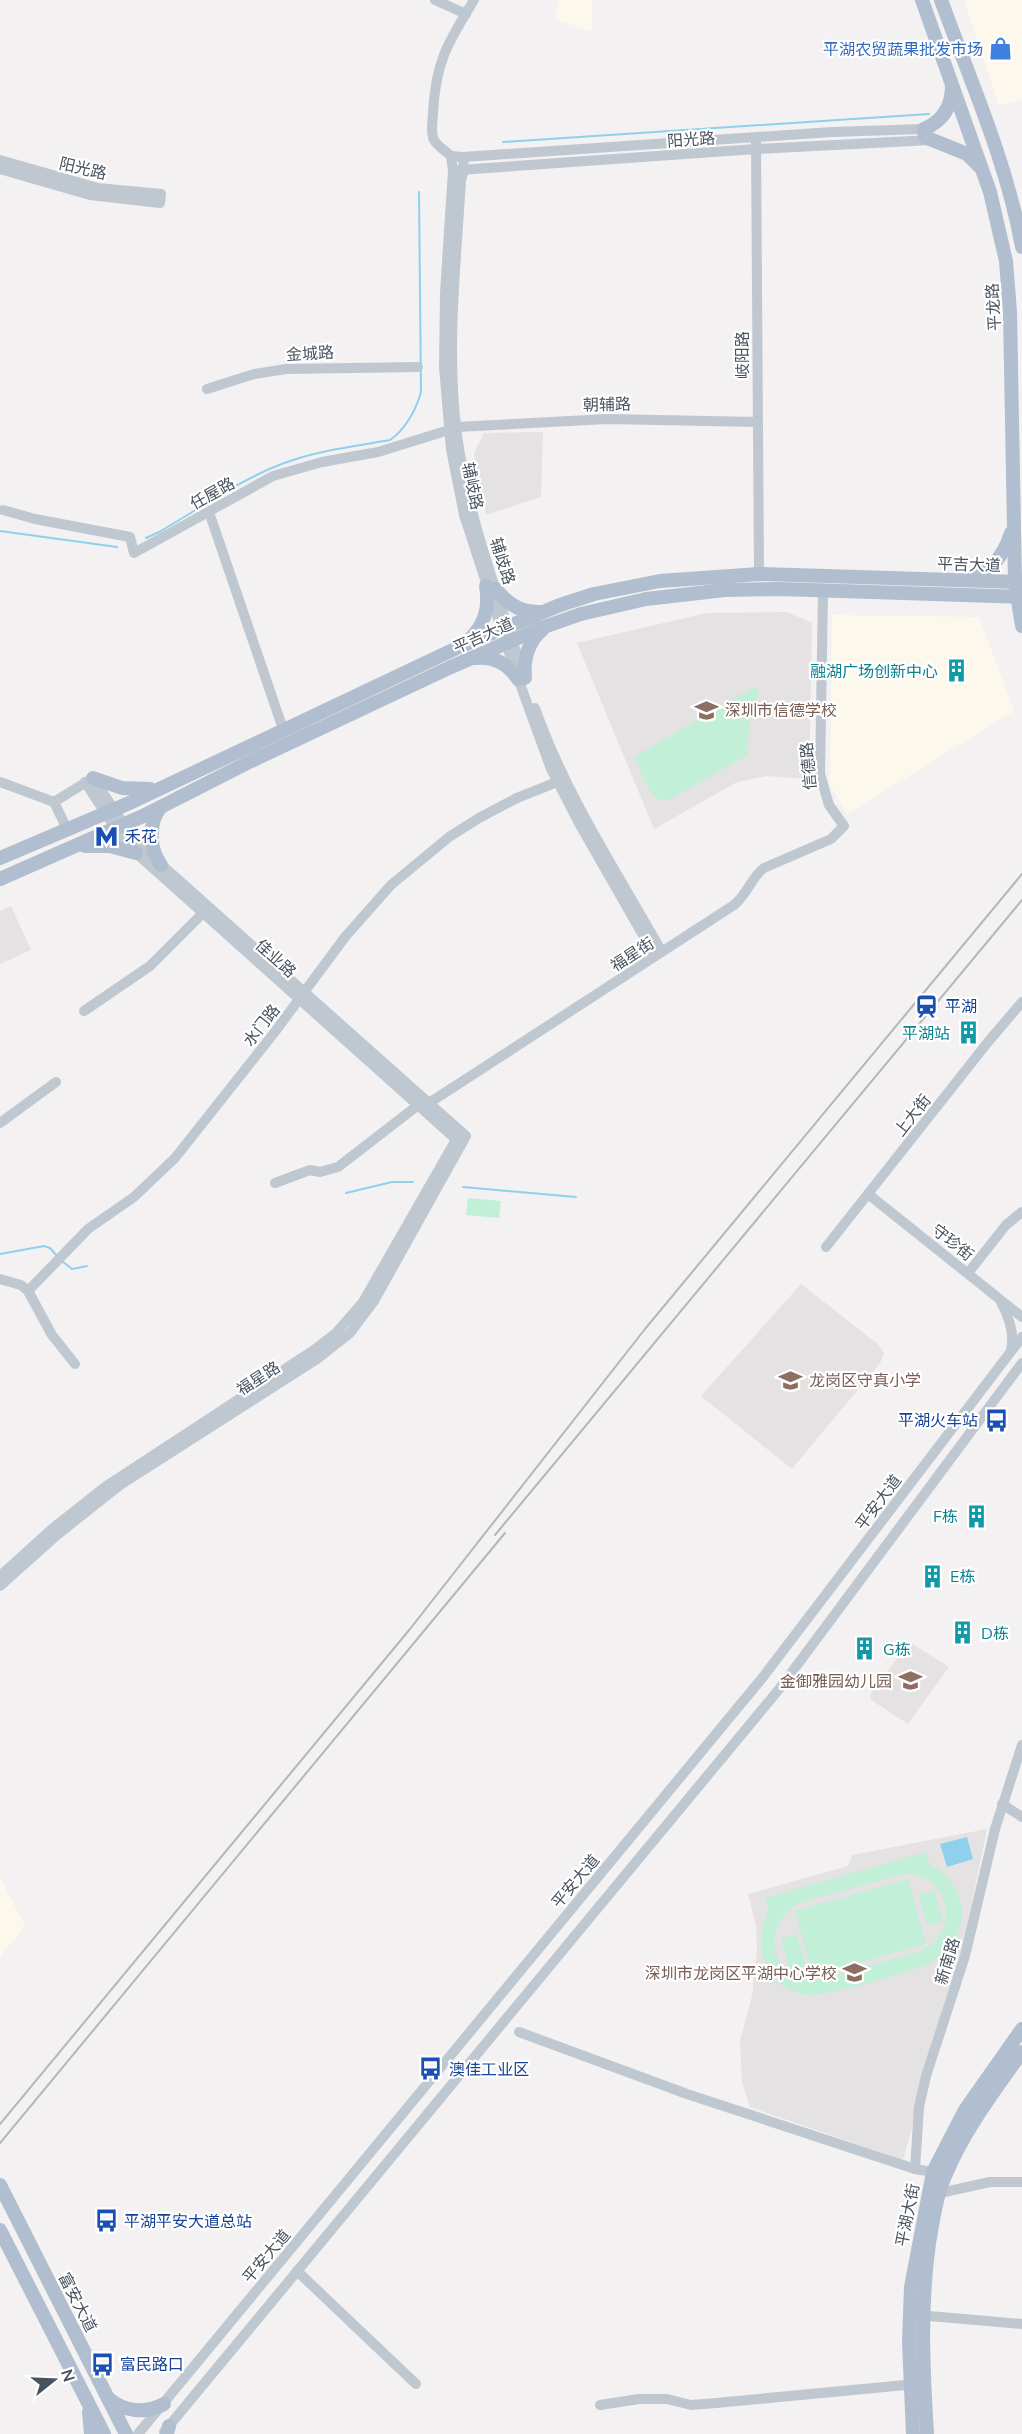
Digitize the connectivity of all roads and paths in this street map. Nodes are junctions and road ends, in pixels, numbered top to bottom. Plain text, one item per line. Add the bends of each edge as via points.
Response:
1 (435, 0) edge
2 (474, 0) edge
3 (922, 0) edge
4 (941, 0) edge
5 (466, 14) junction
6 (951, 80) junction
7 (928, 135) junction
8 (756, 137) junction
9 (756, 149) junction
10 (457, 156) junction
11 (0, 160) edge
12 (0, 169) edge
13 (458, 170) junction
14 (984, 174) junction
15 (1022, 247) edge
16 (418, 367) dead end
17 (207, 389) dead end
18 (758, 422) junction
19 (452, 429) junction
20 (3, 510) dead end
21 (209, 512) junction
22 (1014, 522) junction
23 (759, 574) junction
24 (961, 580) junction
25 (1018, 582) edge
26 (491, 588) junction
27 (823, 591) junction
28 (1019, 597) edge
29 (547, 617) junction
30 (1022, 626) edge
31 (507, 635) junction
32 (459, 647) junction
33 (469, 659) junction
34 (521, 679) junction
35 (283, 729) junction
36 (185, 776) junction
37 (89, 780) junction
38 (0, 782) edge
39 (557, 782) junction
40 (161, 787) junction
41 (192, 791) junction
42 (54, 802) junction
43 (161, 807) junction
44 (109, 811) junction
45 (843, 826) joint
46 (120, 827) junction
47 (67, 829) junction
48 (38, 840) junction
49 (68, 849) junction
50 (136, 853) junction
51 (0, 858) edge
52 (46, 859) junction
53 (161, 865) junction
54 (0, 879) edge
55 (203, 913) junction
56 (659, 954) junction
57 (302, 996) junction
58 (1022, 1002) edge
59 (84, 1011) dead end
60 (56, 1082) dead end
61 (429, 1103) junction
62 (417, 1106) junction
63 (0, 1123) edge
64 (461, 1138) junction
65 (275, 1183) dead end
66 (868, 1194) junction
67 (1022, 1212) edge
68 (826, 1247) dead end
69 (968, 1273) junction
70 (0, 1279) edge
71 (28, 1291) junction
72 (998, 1297) junction
73 (1021, 1315) edge
74 (1022, 1337) edge
75 (1010, 1353) junction
76 (1022, 1363) edge
77 (75, 1364) dead end
78 (0, 1576) edge
79 (0, 1586) edge
80 (724, 1724) junction
81 (740, 1737) junction
82 (1022, 1745) edge
83 (1002, 1804) junction
84 (1022, 1817) edge
85 (1022, 2029) edge
86 (519, 2032) dead end
87 (1022, 2052) edge
88 (915, 2169) junction
89 (933, 2172) junction
90 (1022, 2182) edge
91 (0, 2186) edge
92 (940, 2193) junction
93 (0, 2230) edge
94 (297, 2271) junction
95 (916, 2315) junction
96 (1022, 2324) edge
97 (416, 2384) dead end
98 (918, 2384) junction
99 (86, 2398) junction
100 (108, 2398) junction
101 (164, 2404) junction
102 (600, 2405) dead end
103 (166, 2431) edge
104 (91, 2434) edge
105 (104, 2434) edge
106 (126, 2434) edge
107 (138, 2434) edge
108 (913, 2434) edge
109 (927, 2434) edge

1 - 5 street
2 - 5 street
3 - 6 main road, 平龙路
4 - 15 main road via 991,136
5 - 10 street via 443,55 434,88 433,138
6 - 7 main road via 951,98 945,114
6 - 14 main road, 平龙路
7 - 8 street, 阳光路
7 - 9 street, 阳光路
7 - 14 main road via 967,154
8 - 9 street, 岐阳路
8 - 10 street, 阳光路
9 - 13 street, 阳光路
9 - 18 street, 岐阳路
10 - 13 street, 辅歧路
11 - 12 street, 阳光路 via 98,188 161,199 90,195
13 - 19 street, 辅歧路 via 461,180
14 - 22 main road, 平龙路 via 1002,237 1008,284
16 - 17 street, 金城路 via 286,369 254,374
18 - 19 street, 朝辅路 via 607,419
18 - 23 street, 岐阳路
19 - 21 street, 任屋路 via 378,452 292,469
19 - 26 street, 辅歧路
20 - 21 street, 任屋路 via 130,537 134,552
21 - 35 street
22 - 24 main road via 1007,545 995,563 983,573
22 - 25 main road, 平龙路
23 - 24 main road, 平吉大道
23 - 29 main road, 平吉大道 via 635,585 574,600
24 - 25 main road, 平吉大道
25 - 28 main road, 平龙路
26 - 29 main road via 516,607
26 - 31 street, 辅歧路
26 - 32 main road via 484,620 474,636
27 - 28 main road, 平吉大道
27 - 29 main road, 平吉大道 via 699,592
27 - 45 street, 信德路 via 820,774 829,805
28 - 30 main road, 平龙路
29 - 31 main road, 平吉大道
29 - 34 main road via 528,649
31 - 32 main road, 平吉大道
31 - 33 main road, 平吉大道
31 - 34 street
32 - 35 main road, 平吉大道
33 - 34 main road via 496,660
33 - 41 main road, 平吉大道
34 - 39 street via 539,740
34 - 56 street via 563,775
35 - 36 main road, 平吉大道
36 - 40 main road, 平吉大道
36 - 41 main road
37 - 40 main road via 132,790
37 - 42 street
37 - 44 street, 佳业路
38 - 42 street
39 - 56 street
39 - 57 street, 水门路 via 479,818 410,867 358,922
40 - 44 main road, 平吉大道
41 - 43 main road, 平吉大道
42 - 47 street
43 - 46 main road, 平吉大道
43 - 53 main road via 152,836
44 - 46 street, 佳业路
44 - 47 main road, 平吉大道
45 - 56 street, 福星街 via 831,838 758,873 743,898
46 - 49 main road, 平吉大道
46 - 50 street, 佳业路
46 - 53 street, 佳业路
47 - 48 main road, 平吉大道
48 - 51 main road, 平吉大道
48 - 52 main road
49 - 50 main road via 101,845
49 - 52 main road, 平吉大道
50 - 55 street, 佳业路
52 - 54 main road, 平吉大道
53 - 57 street, 佳业路
55 - 57 street, 佳业路
55 - 59 street via 150,966
56 - 61 street, 福星街
57 - 61 street, 佳业路
57 - 62 street, 佳业路
57 - 71 street, 水门路 via 169,1164 134,1197 88,1229
58 - 66 street, 上大街
60 - 63 street
61 - 64 street, 佳业路
62 - 64 street, 佳业路
62 - 65 street via 338,1167 320,1172 310,1170
64 - 78 street, 福星路 via 363,1302 336,1333 105,1487
64 - 79 street, 福星路 via 374,1301 350,1333 317,1359 120,1485
66 - 68 street, 上大街
66 - 69 street, 守珍街
67 - 69 street via 1006,1225
69 - 72 street, 守珍街
70 - 71 street
71 - 77 street via 52,1335
72 - 73 street, 守珍街
72 - 75 street via 1010,1323
74 - 75 street, 平安大道
75 - 80 street, 平安大道 via 792,1641
76 - 81 street, 平安大道 via 809,1652
80 - 81 street
80 - 101 street, 平安大道
81 - 94 street, 平安大道
82 - 83 street, 新南路
83 - 84 street
83 - 88 street, 新南路 via 965,1956 926,2076 919,2107
85 - 89 main road, 平湖大街 via 970,2102
86 - 88 street via 687,2094
87 - 92 main road, 平湖大街 via 968,2133
88 - 89 street
89 - 95 main road, 平湖大街 via 911,2287
90 - 92 street via 990,2182
91 - 100 main road, 富安大道
92 - 95 main road, 平湖大街
93 - 99 main road
94 - 97 street
94 - 103 street, 平安大道
95 - 96 street
95 - 98 main road, 平湖大街 via 921,2335
98 - 102 street via 691,2405 667,2399 639,2399
98 - 108 main road, 平湖大街
98 - 109 main road, 平湖大街
99 - 104 main road
99 - 105 main road
100 - 101 main road via 121,2408 133,2410
100 - 106 main road, 富安大道
101 - 107 street, 平安大道

